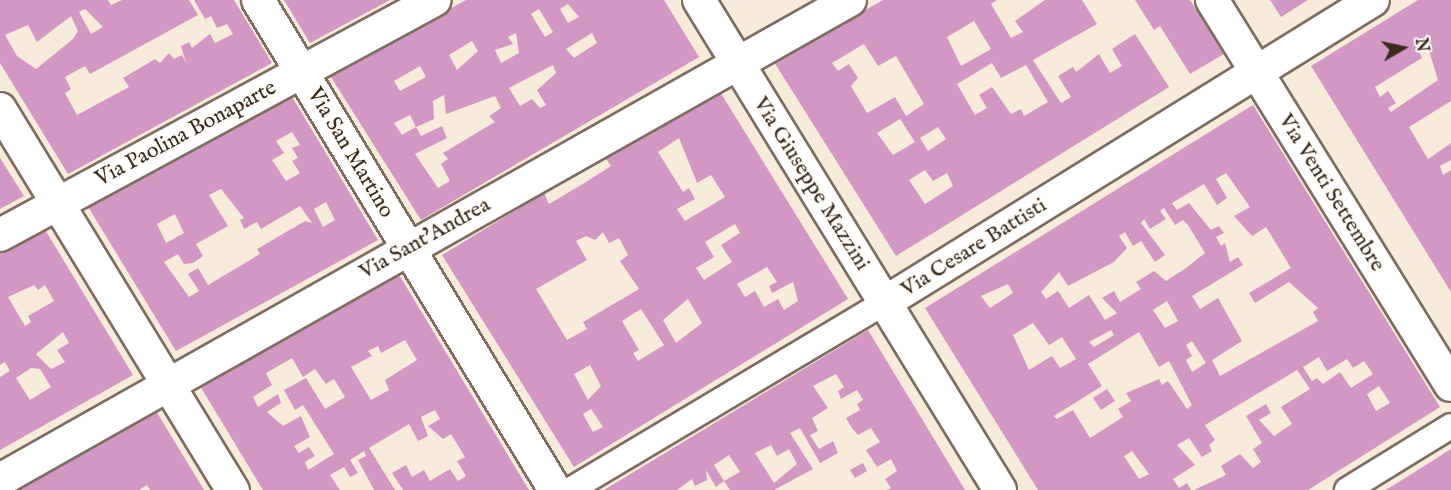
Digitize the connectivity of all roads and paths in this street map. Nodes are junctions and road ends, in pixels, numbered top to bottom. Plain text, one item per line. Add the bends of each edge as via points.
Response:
1 (258, 0) edge
2 (435, 0) edge
3 (699, 0) edge
4 (850, 0) edge
5 (1212, 0) edge
6 (1373, 0) edge
7 (737, 63) junction
8 (302, 72) junction
9 (1256, 73) junction
10 (0, 109) edge
11 (57, 204) junction
12 (0, 235) edge
13 (408, 248) junction
14 (884, 303) junction
15 (167, 385) junction
16 (1451, 385) edge
17 (1451, 426) edge
18 (0, 480) edge
19 (232, 490) edge
20 (555, 490) edge
21 (570, 490) edge
22 (999, 490) edge
23 (1347, 490) edge

1 - 8 street, Via San Martino
2 - 8 street, Via Paolina Bonaparte
3 - 7 street, Via Giuseppe Mazzini
4 - 7 street, Via Sant'Andrea
5 - 9 street, Via Venti Settembre
6 - 9 street, Via Cesare Battisti
7 - 13 street, Via Sant'Andrea
7 - 14 street, Via Giuseppe Mazzini
8 - 11 street, Via Paolina Bonaparte
8 - 13 street, Via San Martino
9 - 14 street, Via Cesare Battisti
9 - 16 street, Via Venti Settembre
10 - 11 street
11 - 12 street, Via Paolina Bonaparte
11 - 15 street
13 - 15 street, Via Sant'Andrea
13 - 20 street, Via San Martino
14 - 21 street, Via Cesare Battisti
14 - 22 street, Via Giuseppe Mazzini
15 - 18 street, Via Sant'Andrea
15 - 19 street
17 - 23 street

